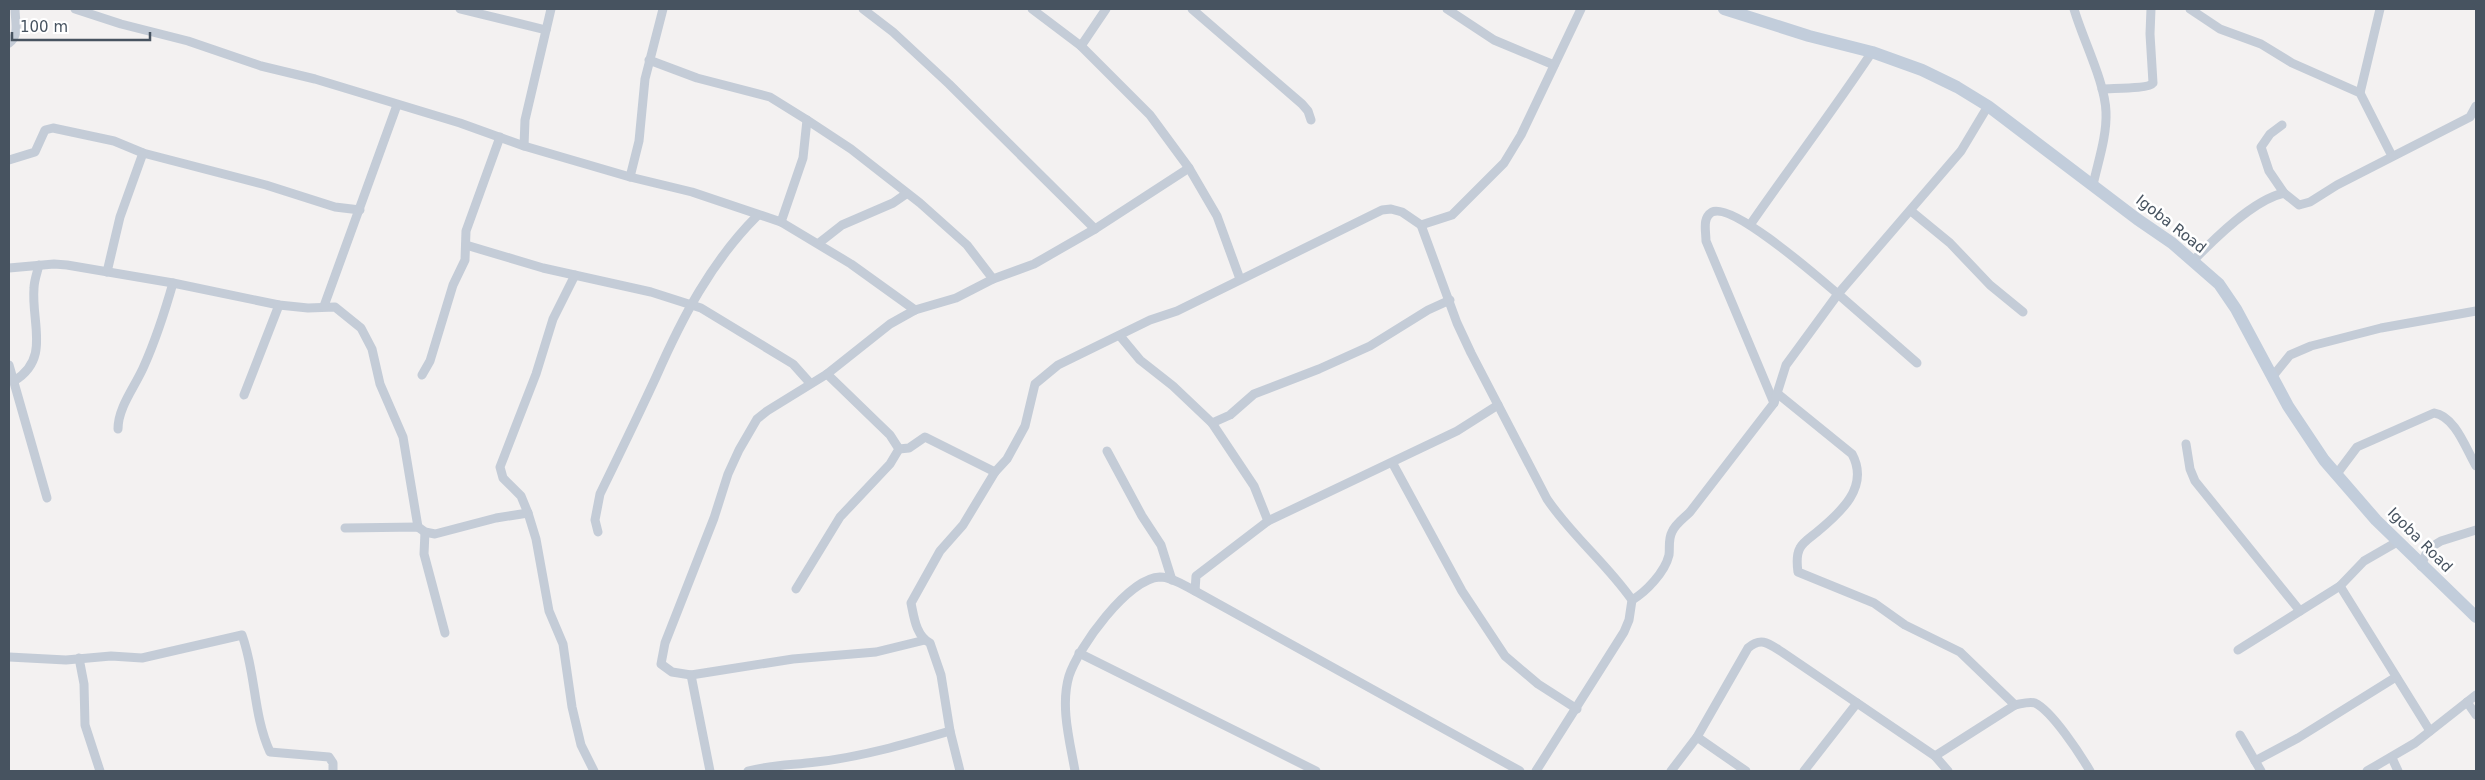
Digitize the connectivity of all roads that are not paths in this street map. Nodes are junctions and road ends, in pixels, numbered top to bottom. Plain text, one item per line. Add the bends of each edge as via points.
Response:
1 (15, 9) edge
2 (75, 9) edge
3 (460, 9) edge
4 (551, 9) edge
5 (663, 9) edge
6 (863, 9) edge
7 (1032, 9) edge
8 (1106, 9) edge
9 (1192, 9) edge
10 (1447, 9) edge
11 (1581, 9) edge
12 (1724, 9) edge
13 (2074, 9) edge
14 (2152, 9) edge
15 (2190, 9) edge
16 (2380, 9) edge
17 (104, 13) edge
18 (546, 30) junction
19 (9, 43) edge
20 (1081, 46) junction
21 (1872, 52) junction
22 (649, 60) junction
23 (1554, 65) junction
24 (2102, 89) junction
25 (2360, 93) junction
26 (397, 105) junction
27 (1988, 106) junction
28 (2476, 106) edge
29 (807, 120) junction
30 (1311, 120) dead end
31 (2282, 125) dead end
32 (500, 137) junction
33 (524, 146) junction
34 (143, 153) junction
35 (2392, 156) junction
36 (9, 160) edge
37 (1189, 168) junction
38 (630, 177) junction
39 (2093, 185) junction
40 (2284, 193) junction
41 (906, 194) junction
42 (360, 210) junction
43 (1911, 211) junction
44 (757, 216) junction
45 (781, 222) junction
46 (1421, 225) junction
47 (1750, 225) junction
48 (1095, 229) junction
49 (819, 243) junction
50 (466, 245) junction
51 (2193, 261) junction
52 (39, 265) junction
53 (9, 268) edge
54 (107, 272) junction
55 (575, 275) junction
56 (993, 278) junction
57 (1240, 279) junction
58 (173, 283) junction
59 (1838, 294) junction
60 (1450, 300) junction
61 (279, 305) junction
62 (324, 306) junction
63 (690, 306) junction
64 (915, 310) junction
65 (2476, 311) edge
66 (2023, 312) dead end
67 (1120, 336) junction
68 (1917, 363) dead end
69 (9, 365) edge
70 (828, 374) junction
71 (422, 375) dead end
72 (2273, 376) junction
73 (14, 381) junction
74 (810, 383) junction
75 (244, 395) dead end
76 (1776, 398) junction
77 (1498, 405) junction
78 (1212, 423) junction
79 (118, 430) dead end
80 (2186, 444) dead end
81 (899, 449) junction
82 (1107, 451) dead end
83 (1392, 464) junction
84 (2476, 466) edge
85 (995, 472) junction
86 (2336, 475) junction
87 (47, 498) dead end
88 (528, 513) junction
89 (1268, 521) junction
90 (344, 528) dead end
91 (422, 530) junction
92 (2476, 530) edge
93 (598, 532) dead end
94 (2397, 542) junction
95 (2421, 566) junction
96 (1172, 580) junction
97 (2340, 586) junction
98 (796, 589) dead end
99 (1195, 591) junction
100 (1632, 600) junction
101 (2300, 611) junction
102 (2476, 617) edge
103 (916, 625) junction
104 (445, 633) dead end
105 (925, 640) junction
106 (907, 645) junction
107 (2238, 650) dead end
108 (1079, 653) junction
109 (9, 657) edge
110 (79, 658) junction
111 (690, 676) junction
112 (2396, 677) junction
113 (2476, 695) edge
114 (2467, 702) junction
115 (1857, 703) junction
116 (2015, 705) junction
117 (1577, 709) junction
118 (2476, 715) edge
119 (950, 731) junction
120 (2430, 731) junction
121 (2240, 735) dead end
122 (1697, 737) junction
123 (1935, 756) junction
124 (2392, 758) junction
125 (2255, 761) junction
126 (100, 771) edge
127 (333, 771) edge
128 (594, 771) edge
129 (710, 771) edge
130 (748, 771) edge
131 (960, 771) edge
132 (1075, 771) edge
133 (1316, 771) edge
134 (1520, 771) edge
135 (1536, 771) edge
136 (1671, 771) edge
137 (1746, 771) edge
138 (1804, 771) edge
139 (1948, 771) edge
140 (2090, 771) edge
141 (2262, 771) edge
142 (2367, 771) edge
143 (2398, 771) edge

1 - 19 street via 17,31
2 - 17 street
3 - 18 street
4 - 18 street
5 - 22 street
6 - 48 street via 894,32
7 - 20 street
8 - 20 street
9 - 30 street via 1302,104
10 - 23 street via 1494,40
11 - 23 street
12 - 21 street, Igoba Road
13 - 24 street
14 - 24 street via 2153,84 2146,88 2122,86
15 - 25 street via 2220,29 2261,44 2292,63
16 - 25 street
17 - 26 street via 121,24 188,41 261,66
18 - 33 street via 525,120
20 - 37 street via 1150,115
21 - 27 street, Igoba Road via 1922,70
21 - 47 street
22 - 29 street via 697,78 770,97
22 - 38 street via 639,141
23 - 46 street via 1504,163 1452,215
24 - 39 street via 2106,129
25 - 35 street
26 - 32 street
26 - 42 street
27 - 39 street, Igoba Road
27 - 43 street via 1961,151
28 - 35 street via 2470,117
29 - 41 street via 851,148
29 - 45 street via 803,158
31 - 40 street via 2261,147 2270,171
32 - 33 street
32 - 50 street via 466,231
33 - 38 street
34 - 36 street via 114,141 53,128 45,130 35,152
34 - 42 street via 335,207
34 - 54 street via 120,217
35 - 40 street via 2310,202 2298,205
37 - 48 street
37 - 57 street via 1217,216
38 - 44 street via 692,192
39 - 51 street, Igoba Road
40 - 51 street via 2272,196 2244,216
41 - 49 street via 842,225
41 - 56 street via 963,241
42 - 62 street
43 - 59 street
43 - 66 street
44 - 45 street
44 - 63 street via 733,241
45 - 49 street
46 - 57 street via 1402,212 1382,210
46 - 60 street
47 - 59 street
47 - 76 street via 1724,212 1714,211 1705,220 1706,240
48 - 56 street via 1034,264
49 - 64 street
50 - 55 street
50 - 71 street via 465,260 453,285 430,361
51 - 72 street, Igoba Road via 2219,284
52 - 53 street
52 - 54 street via 68,265
52 - 73 street via 34,286 37,329 33,363 27,373
54 - 58 street
55 - 63 street via 651,292
55 - 88 street via 553,319 536,374 500,467 503,478 521,496
56 - 64 street via 956,298
57 - 67 street
58 - 61 street
58 - 79 street via 144,366 118,417
59 - 68 street
59 - 76 street via 1786,365
60 - 77 street via 1471,353
60 - 78 street via 1370,346 1254,394 1230,415
61 - 62 street
61 - 75 street
62 - 91 street via 335,307 361,328 372,349 380,384 403,437
63 - 74 street via 701,308 793,364
63 - 93 street via 600,494 595,520
64 - 70 street via 890,324
65 - 72 street via 2381,328 2311,346 2290,355
67 - 78 street via 1140,360 1174,386
67 - 85 street via 1058,366 1035,384 1025,426 1007,459
69 - 73 street
70 - 74 street
70 - 81 street
72 - 86 street, Igoba Road via 2309,440
73 - 87 street
74 - 111 street via 757,419 728,474 662,657 665,669
76 - 100 street via 1690,512 1674,528 1670,534 1666,563 1646,590
76 - 116 street via 1847,449 1858,464 1856,487 1851,497 1842,512 1800,549 1798,572 1874,603 1905,625 1960,652
77 - 83 street via 1457,432
77 - 100 street via 1518,448 1560,519 1578,535
78 - 89 street via 1254,486
80 - 101 street via 2195,481
81 - 85 street via 909,448 925,437
81 - 98 street via 890,464 840,517
82 - 96 street via 1161,545
83 - 89 street
83 - 117 street via 1462,592 1505,656 1538,684
84 - 86 street via 2453,426 2442,414 2434,412 2357,447
85 - 103 street via 963,525 940,551 911,603
86 - 94 street, Igoba Road
88 - 91 street via 435,534
88 - 128 street via 549,611 563,644 581,745
89 - 99 street via 1196,576
90 - 91 street
91 - 104 street via 424,554
92 - 95 street via 2441,541 2428,549
94 - 95 street, Igoba Road
94 - 97 street via 2364,561
95 - 102 street, Igoba Road
96 - 99 street
96 - 108 street via 1151,579 1128,593
97 - 101 street
97 - 112 street
99 - 134 street
100 - 117 street via 1624,632
101 - 107 street
103 - 105 street
103 - 106 street
105 - 106 street
105 - 119 street via 930,643 938,663
106 - 111 street via 876,652 793,660
108 - 132 street via 1069,677 1066,705
108 - 133 street
109 - 110 street
110 - 126 street via 84,684 85,724
110 - 127 street via 142,658 242,635 250,659 263,738 270,752 329,757
111 - 129 street
112 - 120 street
112 - 125 street
113 - 114 street
114 - 118 street
114 - 120 street
115 - 122 street via 1765,642 1756,642 1748,648
115 - 123 street
115 - 138 street
116 - 123 street
116 - 140 street via 2030,702 2040,706 2061,729
117 - 135 street
119 - 130 street via 870,752
119 - 131 street
120 - 124 street
121 - 125 street
122 - 136 street
122 - 137 street
123 - 139 street
124 - 142 street
124 - 143 street
125 - 141 street

